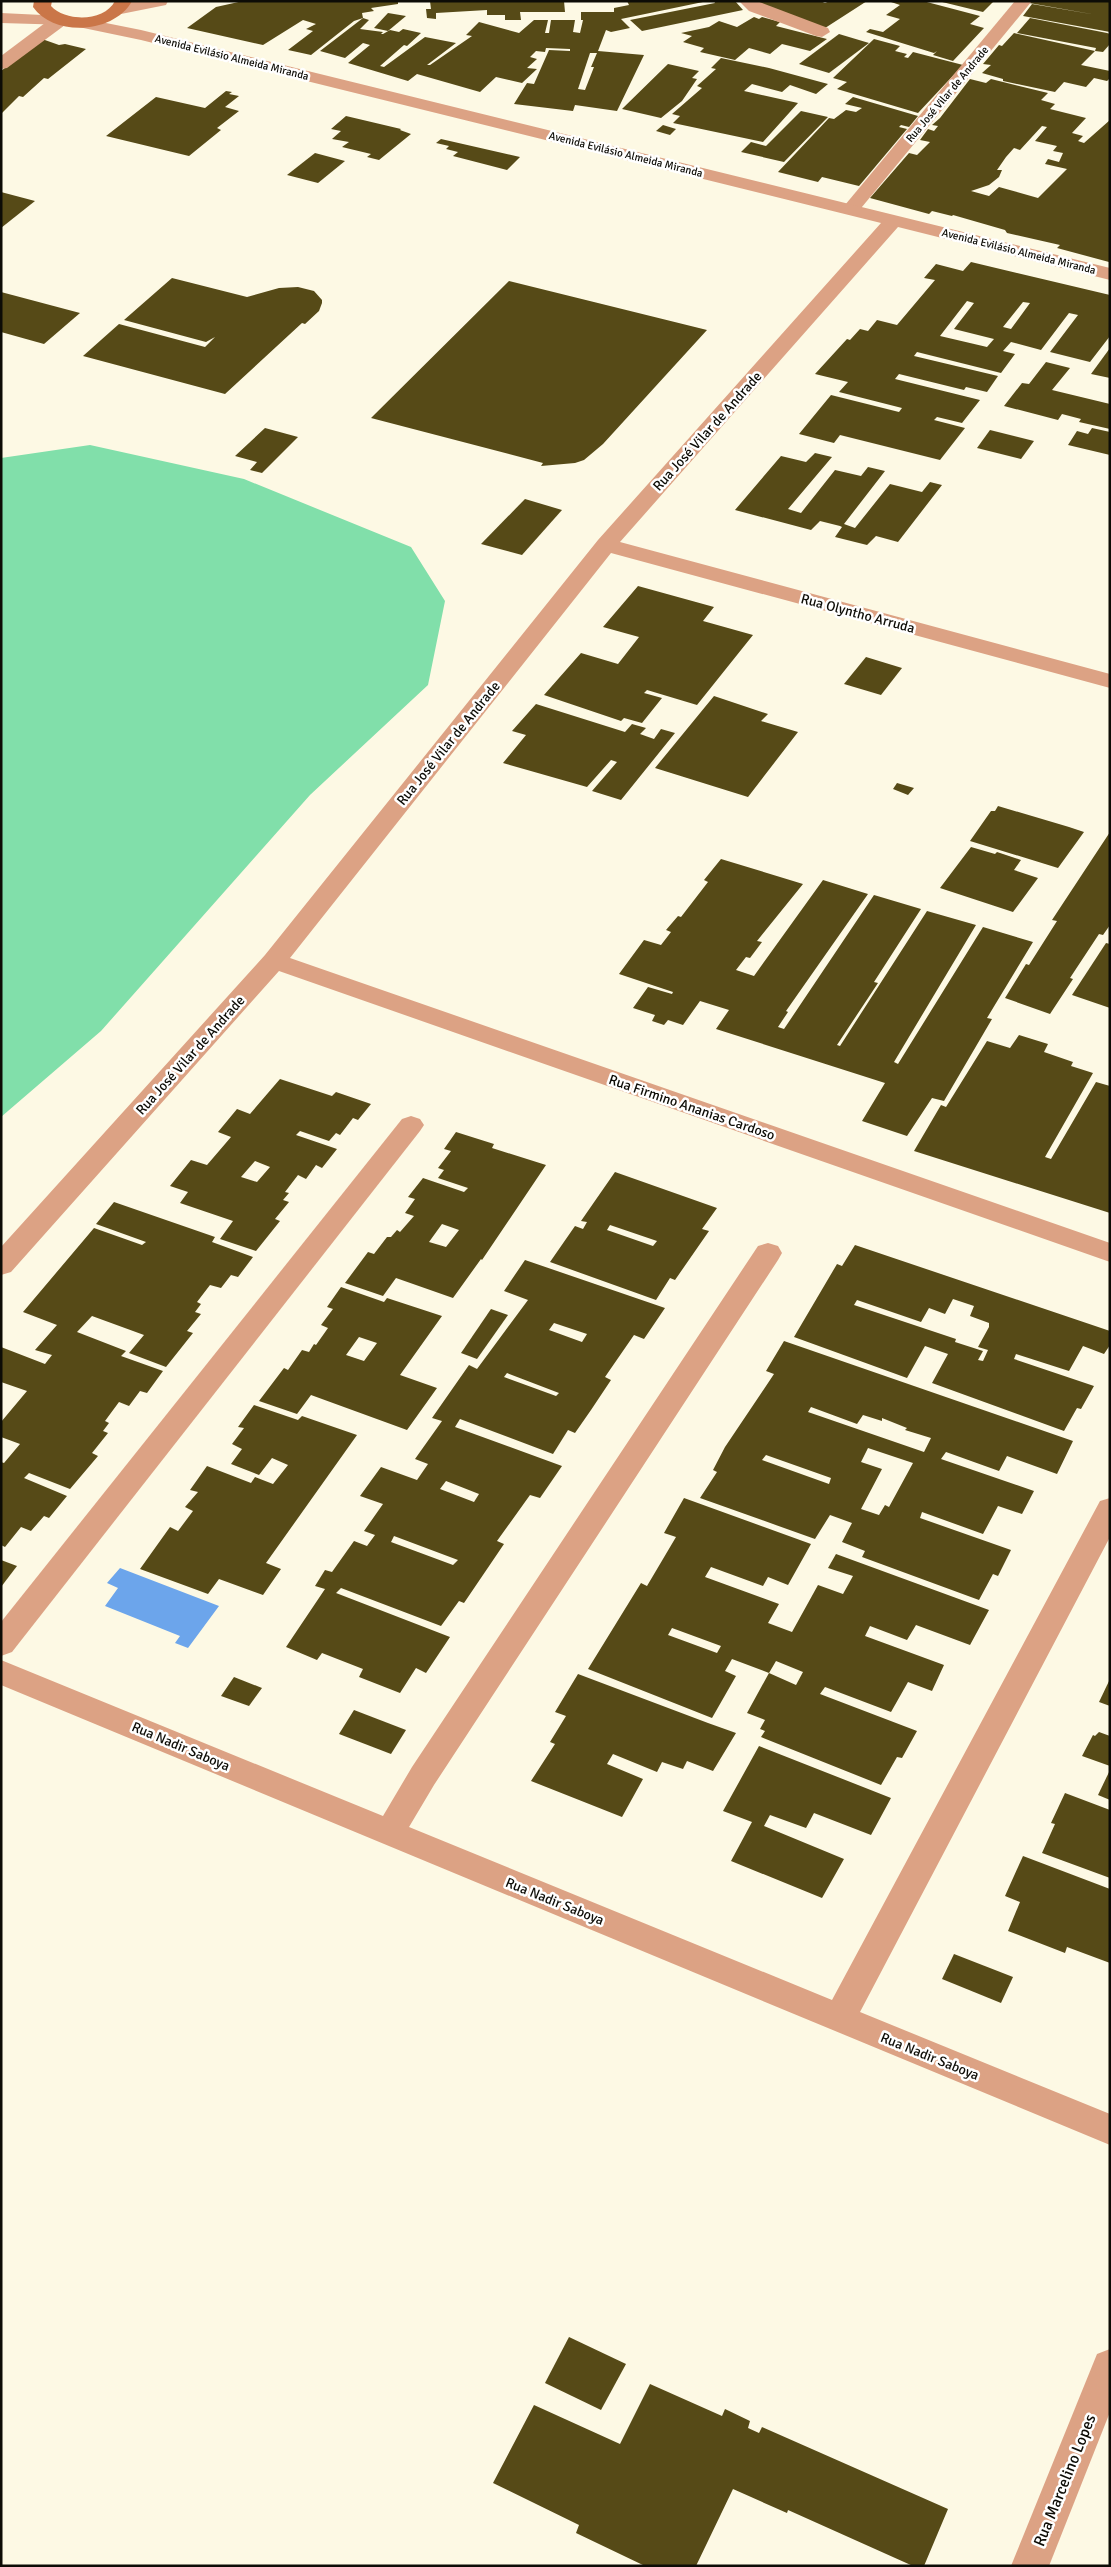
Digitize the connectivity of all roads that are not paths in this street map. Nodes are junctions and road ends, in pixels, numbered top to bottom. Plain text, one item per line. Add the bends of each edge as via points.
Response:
1 (160, 1) edge
2 (747, 1) edge
3 (1024, 1) edge
4 (120, 8) edge
5 (51, 13) edge
6 (1, 18) edge
7 (822, 32) dead end
8 (141, 34) junction
9 (1, 64) edge
10 (851, 209) junction
11 (894, 220) junction
12 (1110, 274) edge
13 (606, 544) junction
14 (1110, 681) edge
15 (274, 961) junction
16 (411, 1125) dead end
17 (1110, 1252) edge
18 (768, 1253) dead end
19 (1, 1265) edge
20 (1110, 1509) edge
21 (1, 1644) edge
22 (1, 1672) edge
23 (389, 1833) junction
24 (839, 2019) junction
25 (1110, 2130) edge
26 (1110, 2366) edge
27 (1030, 2566) edge

1 - 4 street
2 - 7 lane via 755,8
3 - 10 lane, Rua José Vilar de Andrade
4 - 5 street via 103,19
4 - 8 street, Avenida Evilásio Almeida Miranda
5 - 6 street, Avenida Evilásio Almeida Miranda
5 - 8 street, Avenida Evilásio Almeida Miranda
5 - 9 lane
8 - 10 street, Avenida Evilásio Almeida Miranda
10 - 11 street, Avenida Evilásio Almeida Miranda
11 - 12 street, Avenida Evilásio Almeida Miranda
11 - 13 street, Rua José Vilar de Andrade
13 - 14 street, Rua Olyntho Arruda
13 - 15 street, Rua José Vilar de Andrade
15 - 17 street, Rua Firmino Ananias Cardoso
15 - 19 street, Rua José Vilar de Andrade
16 - 21 street
18 - 23 street
20 - 24 street
22 - 23 street, Rua Nadir Saboya
23 - 24 street, Rua Nadir Saboya
24 - 25 street, Rua Nadir Saboya
26 - 27 street, Rua Marcelino Lopes

